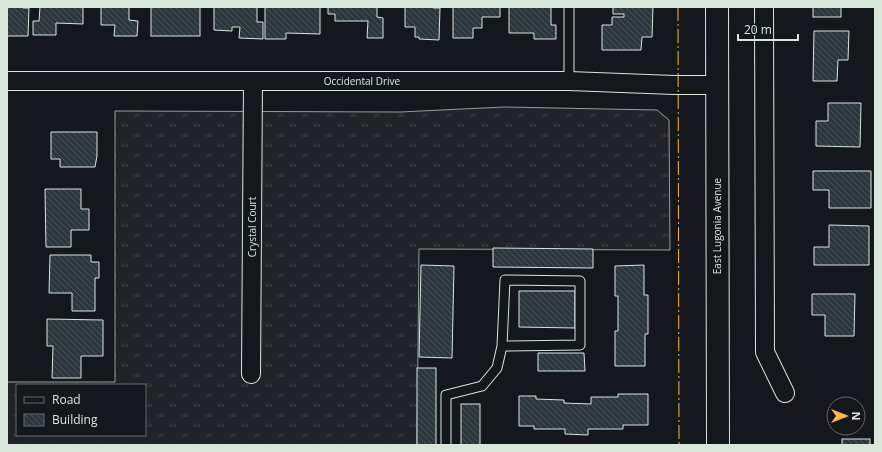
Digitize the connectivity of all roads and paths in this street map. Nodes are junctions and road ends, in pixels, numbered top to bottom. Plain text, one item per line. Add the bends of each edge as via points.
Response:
1 (569, 7) edge
2 (716, 7) edge
3 (764, 7) edge
4 (7, 80) edge
5 (253, 81) junction
6 (569, 81) junction
7 (717, 85) junction
8 (502, 346) junction
9 (251, 374) dead end
10 (785, 393) dead end
11 (446, 445) edge
12 (718, 445) edge

1 - 6 lane
2 - 7 main road, East Lugonia Avenue
3 - 10 street via 765,352
4 - 5 street, Occidental Drive
5 - 6 street, Occidental Drive
5 - 9 street, Crystal Court
6 - 7 street, Occidental Drive
7 - 12 main road, East Lugonia Avenue
8 - 8 lane via 580,345 580,280 504,280
8 - 11 lane via 497,368 482,386 446,395

